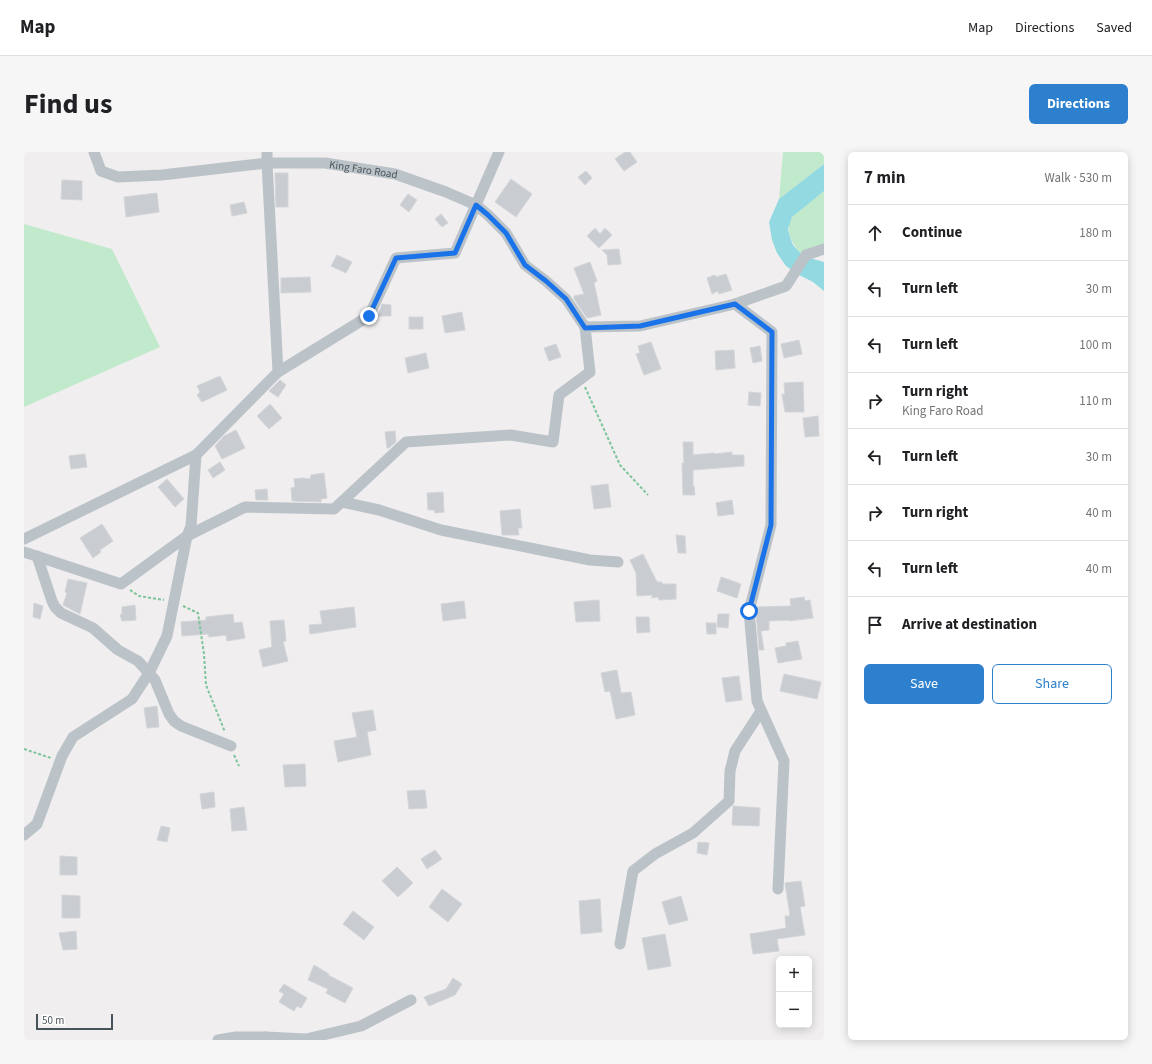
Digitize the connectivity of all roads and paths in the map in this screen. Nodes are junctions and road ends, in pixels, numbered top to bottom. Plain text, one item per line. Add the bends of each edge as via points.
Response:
1 (94, 152) edge
2 (267, 152) edge
3 (499, 152) edge
4 (267, 163) junction
5 (476, 205) junction
6 (824, 249) edge
7 (735, 304) junction
8 (585, 328) junction
9 (278, 372) junction
10 (581, 379) junction
11 (196, 455) junction
12 (648, 495) dead end
13 (342, 502) junction
14 (187, 536) junction
15 (24, 540) edge
16 (24, 552) edge
17 (37, 556) junction
18 (618, 562) dead end
19 (121, 584) junction
20 (174, 602) junction
21 (149, 673) junction
22 (761, 711) junction
23 (231, 746) junction
24 (24, 749) edge
25 (59, 762) junction
26 (238, 766) dead end
27 (24, 835) edge
28 (778, 889) dead end
29 (620, 944) dead end
30 (411, 1000) dead end
31 (268, 1038) edge
32 (218, 1040) edge

1 - 4 street, King Faro Road via 101,171 118,177 162,175
2 - 4 street
3 - 5 street
4 - 5 street, King Faro Road via 325,163 395,174
4 - 9 street
5 - 8 street, King Faro Road via 506,233 525,265 566,299
5 - 9 street via 455,253 396,258 369,316
6 - 7 street via 806,255 786,286
7 - 8 street via 640,326
7 - 22 street via 772,332 771,525 749,611 757,701
8 - 10 street via 590,372
9 - 11 street
10 - 12 path via 620,465
10 - 13 street via 559,395 552,442 511,435 406,442
11 - 14 street via 191,526
11 - 15 street
13 - 14 street via 334,509 245,507
13 - 18 street via 379,510 441,530 590,560
14 - 19 street
14 - 20 street
16 - 17 street
17 - 19 street
17 - 21 street via 55,607 61,613 93,628 118,650 138,661
19 - 20 path via 139,596
20 - 21 street via 167,636
20 - 23 path via 198,613 206,685
21 - 23 street via 155,680 174,721
21 - 25 street via 132,699 73,737
22 - 28 street via 784,761
22 - 29 street via 735,751 730,771 729,801 693,833 655,854 633,870
23 - 26 path
24 - 25 path
25 - 27 street via 37,824
30 - 31 street via 361,1026 306,1039
31 - 32 street via 236,1037

